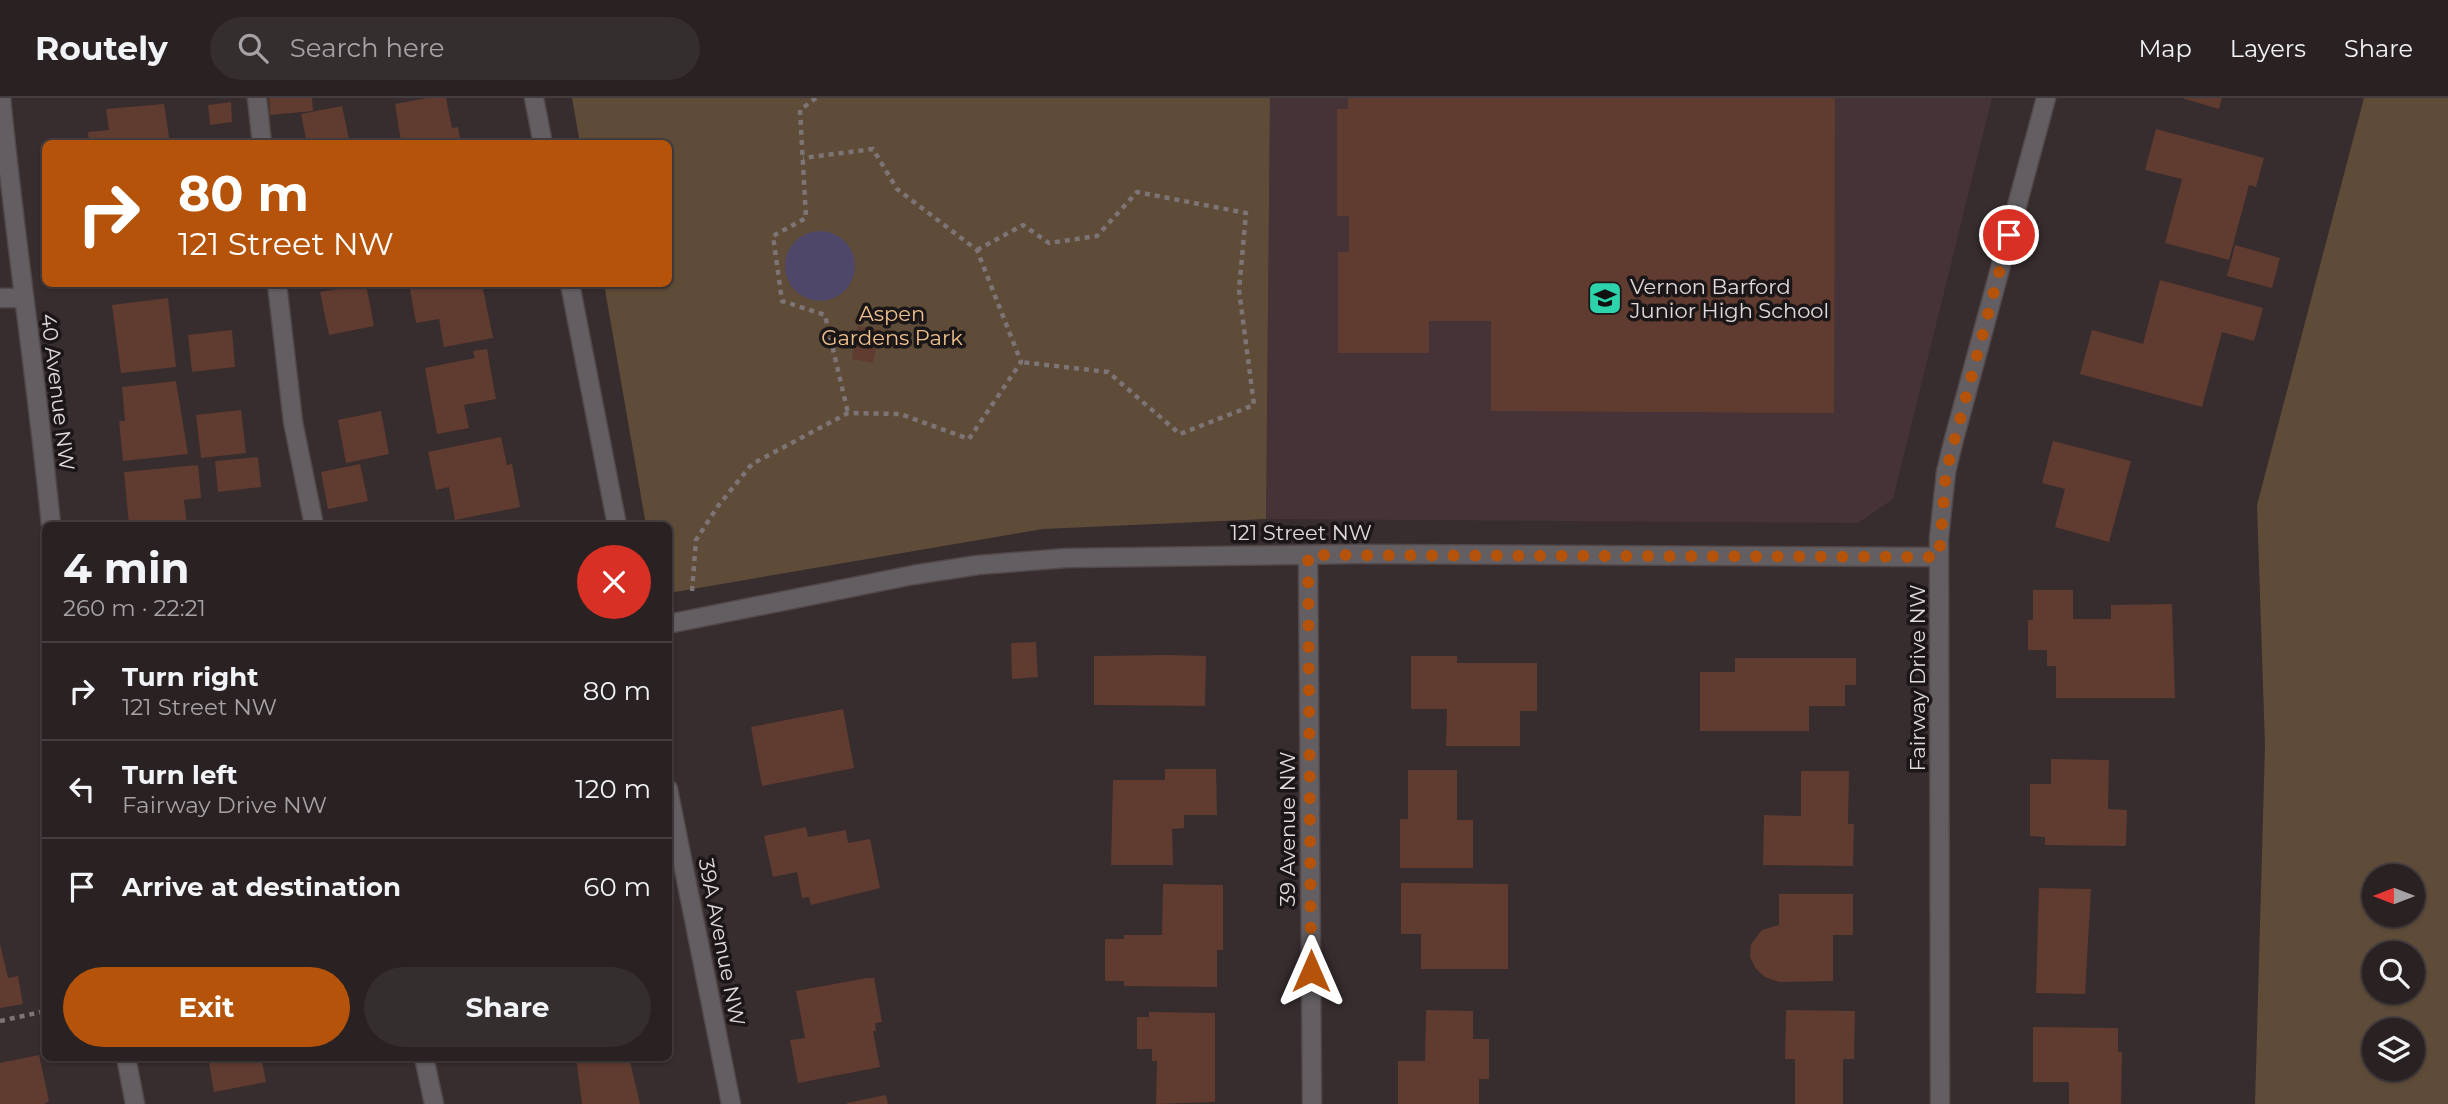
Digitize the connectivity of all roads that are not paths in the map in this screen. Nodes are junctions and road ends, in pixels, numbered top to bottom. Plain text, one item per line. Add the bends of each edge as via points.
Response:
1 (1, 98) edge
2 (257, 98) edge
3 (534, 98) edge
4 (2046, 98) edge
5 (262, 140) edge
6 (542, 140) edge
7 (277, 287) edge
8 (571, 287) edge
9 (0, 298) edge
10 (22, 298) junction
11 (51, 522) edge
12 (313, 522) edge
13 (616, 522) edge
14 (1308, 555) junction
15 (1939, 557) junction
16 (672, 623) edge
17 (672, 809) edge
18 (127, 1061) edge
19 (425, 1061) edge
20 (135, 1104) edge
21 (434, 1104) edge
22 (731, 1104) edge
23 (1312, 1104) edge
24 (1940, 1104) edge

1 - 10 street, 40 Avenue NW
2 - 5 street
3 - 6 street
4 - 15 street, Fairway Drive NW via 1946,472
7 - 12 street via 293,422
8 - 13 street
9 - 10 street
10 - 11 street, 40 Avenue NW via 35,366
14 - 15 street, 121 Street NW
14 - 16 street, 121 Street NW via 1067,558 978,565
14 - 23 street, 39 Avenue NW
15 - 24 street, Fairway Drive NW
17 - 22 street, 39A Avenue NW
18 - 20 street
19 - 21 street

